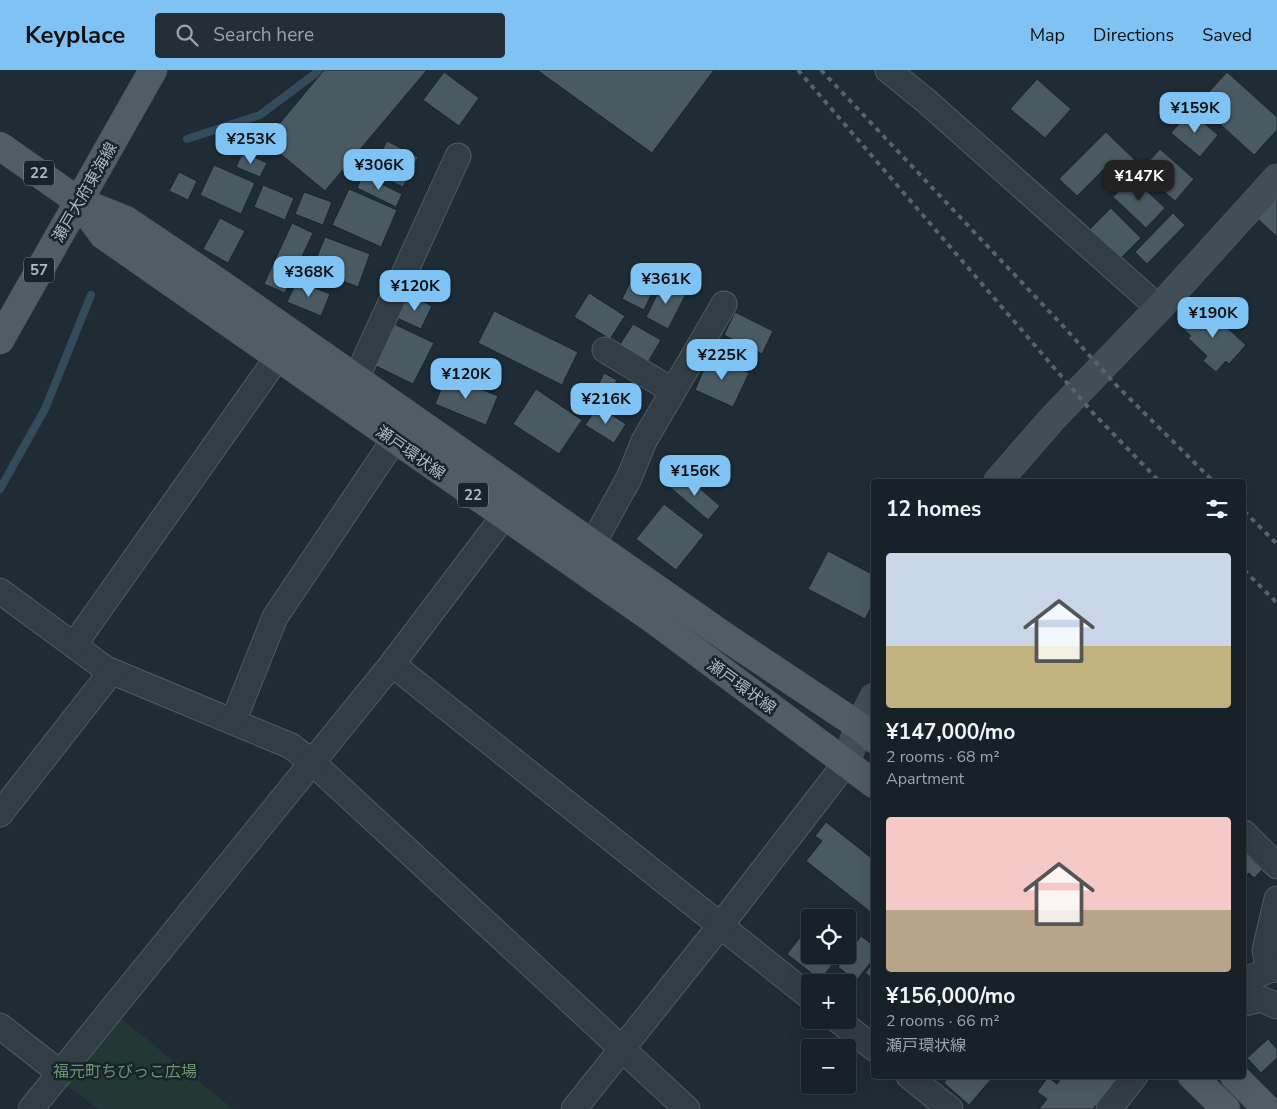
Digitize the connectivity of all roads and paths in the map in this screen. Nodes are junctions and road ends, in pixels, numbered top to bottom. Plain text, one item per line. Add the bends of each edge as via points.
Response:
1 (153, 70) edge
2 (888, 70) edge
3 (0, 146) edge
4 (458, 156) dead end
5 (1277, 178) edge
6 (78, 200) junction
7 (724, 304) dead end
8 (1159, 308) junction
9 (0, 340) edge
10 (605, 350) dead end
11 (277, 358) junction
12 (356, 380) junction
13 (673, 391) junction
14 (394, 440) junction
15 (1000, 479) edge
16 (504, 516) junction
17 (592, 545) junction
18 (0, 591) edge
19 (74, 645) junction
20 (392, 664) junction
21 (112, 671) junction
22 (871, 712) edge
23 (233, 722) junction
24 (867, 732) edge
25 (313, 762) junction
26 (846, 762) junction
27 (871, 782) edge
28 (0, 814) edge
29 (1246, 835) edge
30 (1277, 866) edge
31 (1277, 899) edge
32 (720, 926) junction
33 (1273, 969) edge
34 (1246, 980) edge
35 (801, 990) edge
36 (1246, 1003) edge
37 (1277, 1006) edge
38 (0, 1026) edge
39 (850, 1029) edge
40 (871, 1046) edge
41 (622, 1050) junction
42 (60, 1073) junction
43 (913, 1079) edge
44 (1133, 1079) edge
45 (1195, 1079) edge
46 (1237, 1079) edge
47 (31, 1109) edge
48 (574, 1109) edge
49 (687, 1109) edge
50 (950, 1109) edge
51 (1109, 1109) edge
52 (1226, 1109) edge
53 (1267, 1109) edge

1 - 6 main road, 瀬戸大府東海線 / 57
2 - 8 street
3 - 6 main road, 瀬戸環状線 / 22
4 - 12 street
5 - 8 street
6 - 9 main road, 瀬戸大府東海線 / 57
6 - 11 main road, 瀬戸環状線 / 22 via 103,235
6 - 12 main road, 瀬戸環状線 / 22 via 126,220
7 - 13 street
8 - 15 street via 1053,418
10 - 13 street
11 - 14 main road, 瀬戸環状線 / 22
11 - 19 street
12 - 17 main road, 瀬戸環状線 / 22
13 - 17 street
14 - 16 main road, 瀬戸環状線 / 22
14 - 23 street via 275,617
16 - 20 street
16 - 26 main road, 瀬戸環状線 / 22 via 654,620
17 - 24 main road, 瀬戸環状線 / 22
18 - 19 street
19 - 21 street
20 - 25 street
20 - 32 street
21 - 23 street
21 - 28 street
22 - 24 street
23 - 25 street via 291,746
24 - 26 street
25 - 41 street
25 - 42 street
26 - 27 main road, 瀬戸環状線 / 22
26 - 32 street
29 - 30 street
31 - 33 street via 1265,950
32 - 35 street
32 - 41 street
33 - 34 street
36 - 37 street via 1261,999
38 - 42 street
39 - 40 street
41 - 48 street
41 - 49 street
42 - 47 street
43 - 50 street
44 - 51 street
45 - 52 main road
46 - 53 main road

